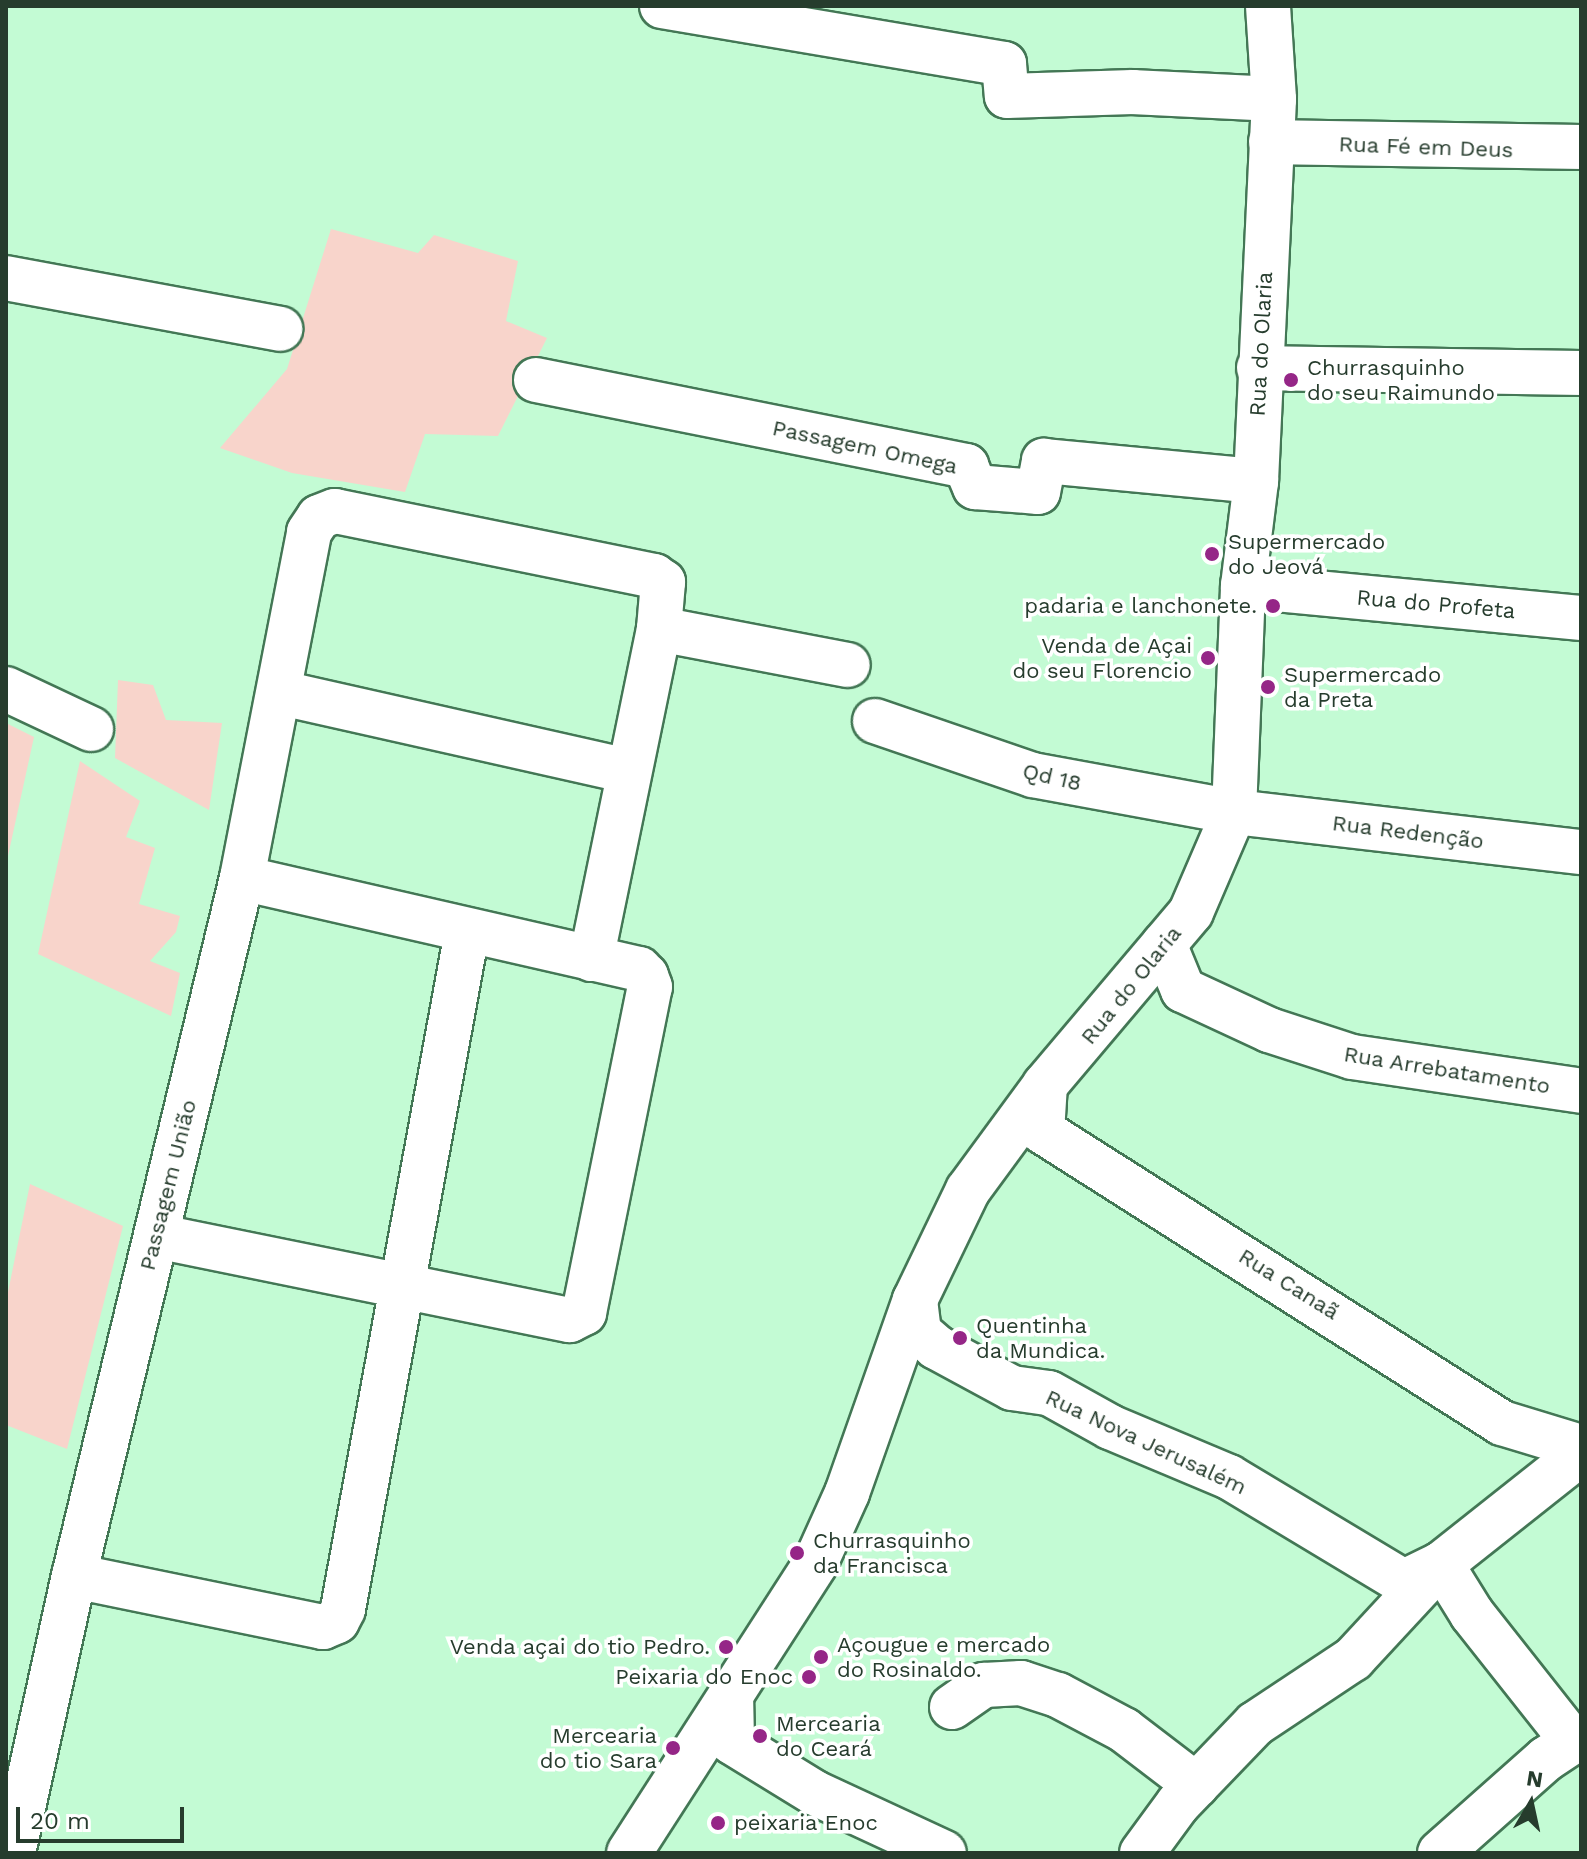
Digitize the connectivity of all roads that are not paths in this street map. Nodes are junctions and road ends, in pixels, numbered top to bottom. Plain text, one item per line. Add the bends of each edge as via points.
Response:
1 (662, 6) edge
2 (1268, 6) edge
3 (1274, 99) junction
4 (1271, 142) junction
5 (1581, 147) edge
6 (6, 278) edge
7 (280, 329) dead end
8 (1259, 368) junction
9 (1581, 373) edge
10 (536, 380) dead end
11 (1256, 481) junction
12 (1243, 586) junction
13 (1581, 618) edge
14 (659, 629) junction
15 (848, 665) dead end
16 (6, 689) edge
17 (282, 693) junction
18 (875, 721) dead end
19 (91, 729) dead end
20 (628, 771) junction
21 (1234, 812) junction
22 (1581, 852) edge
23 (242, 878) junction
24 (467, 932) junction
25 (1164, 944) junction
26 (591, 959) junction
27 (1045, 1085) junction
28 (1581, 1091) edge
29 (156, 1236) junction
30 (403, 1290) junction
31 (915, 1300) junction
32 (1581, 1447) edge
33 (1581, 1453) edge
34 (1441, 1564) junction
35 (74, 1576) junction
36 (731, 1693) junction
37 (952, 1707) dead end
38 (1577, 1739) edge
39 (1196, 1785) junction
40 (643, 1849) edge
41 (13, 1853) edge
42 (944, 1853) edge
43 (1142, 1853) edge
44 (1440, 1853) edge

1 - 3 street via 1004,64 1007,96 1133,92
2 - 3 street, Rua do Olaria
3 - 4 street, Rua do Olaria
4 - 5 street, Rua Fé em Deus
4 - 8 street, Rua do Olaria
6 - 7 street
8 - 9 street
8 - 11 street, Rua do Olaria
10 - 11 street, Passagem Omega via 966,466 975,487 1038,492 1044,461
11 - 12 street, Rua do Olaria
12 - 13 street, Rua do Profeta
12 - 21 street, Rua do Olaria
14 - 15 street
14 - 17 street, Passagem União via 666,593 654,576 335,511 319,517 309,532
14 - 20 street
16 - 19 street
17 - 20 street
17 - 23 street, Passagem União
18 - 21 street, Qd 18 via 1033,775
20 - 26 street
21 - 22 street, Rua Redenção
21 - 25 street, Rua do Olaria via 1191,912
23 - 24 street
23 - 29 street, Passagem União
24 - 26 street
24 - 30 street
25 - 27 street, Rua do Olaria
25 - 28 street, Rua Arrebatamento via 1183,990 1269,1030 1352,1057
26 - 30 street via 639,969 650,987 584,1313 570,1320
27 - 31 street, Rua do Olaria via 968,1190
27 - 32 street, Rua Canaã via 1042,1131 1502,1423
29 - 30 street
29 - 35 street, Passagem União
30 - 35 street via 337,1621 323,1627
31 - 34 street, Rua Nova Jerusalém via 919,1332 936,1347 1012,1388 1049,1393 1110,1427 1229,1477 1404,1582
31 - 36 street, Rua do Olaria via 847,1493 815,1564
33 - 34 street
34 - 38 street via 1472,1614
34 - 39 street via 1353,1659 1255,1724
35 - 41 street, Passagem União
36 - 40 street, Rua do Olaria
36 - 42 street via 732,1742 815,1793
37 - 39 street via 984,1685 1021,1683 1124,1730
38 - 44 street
39 - 43 street

